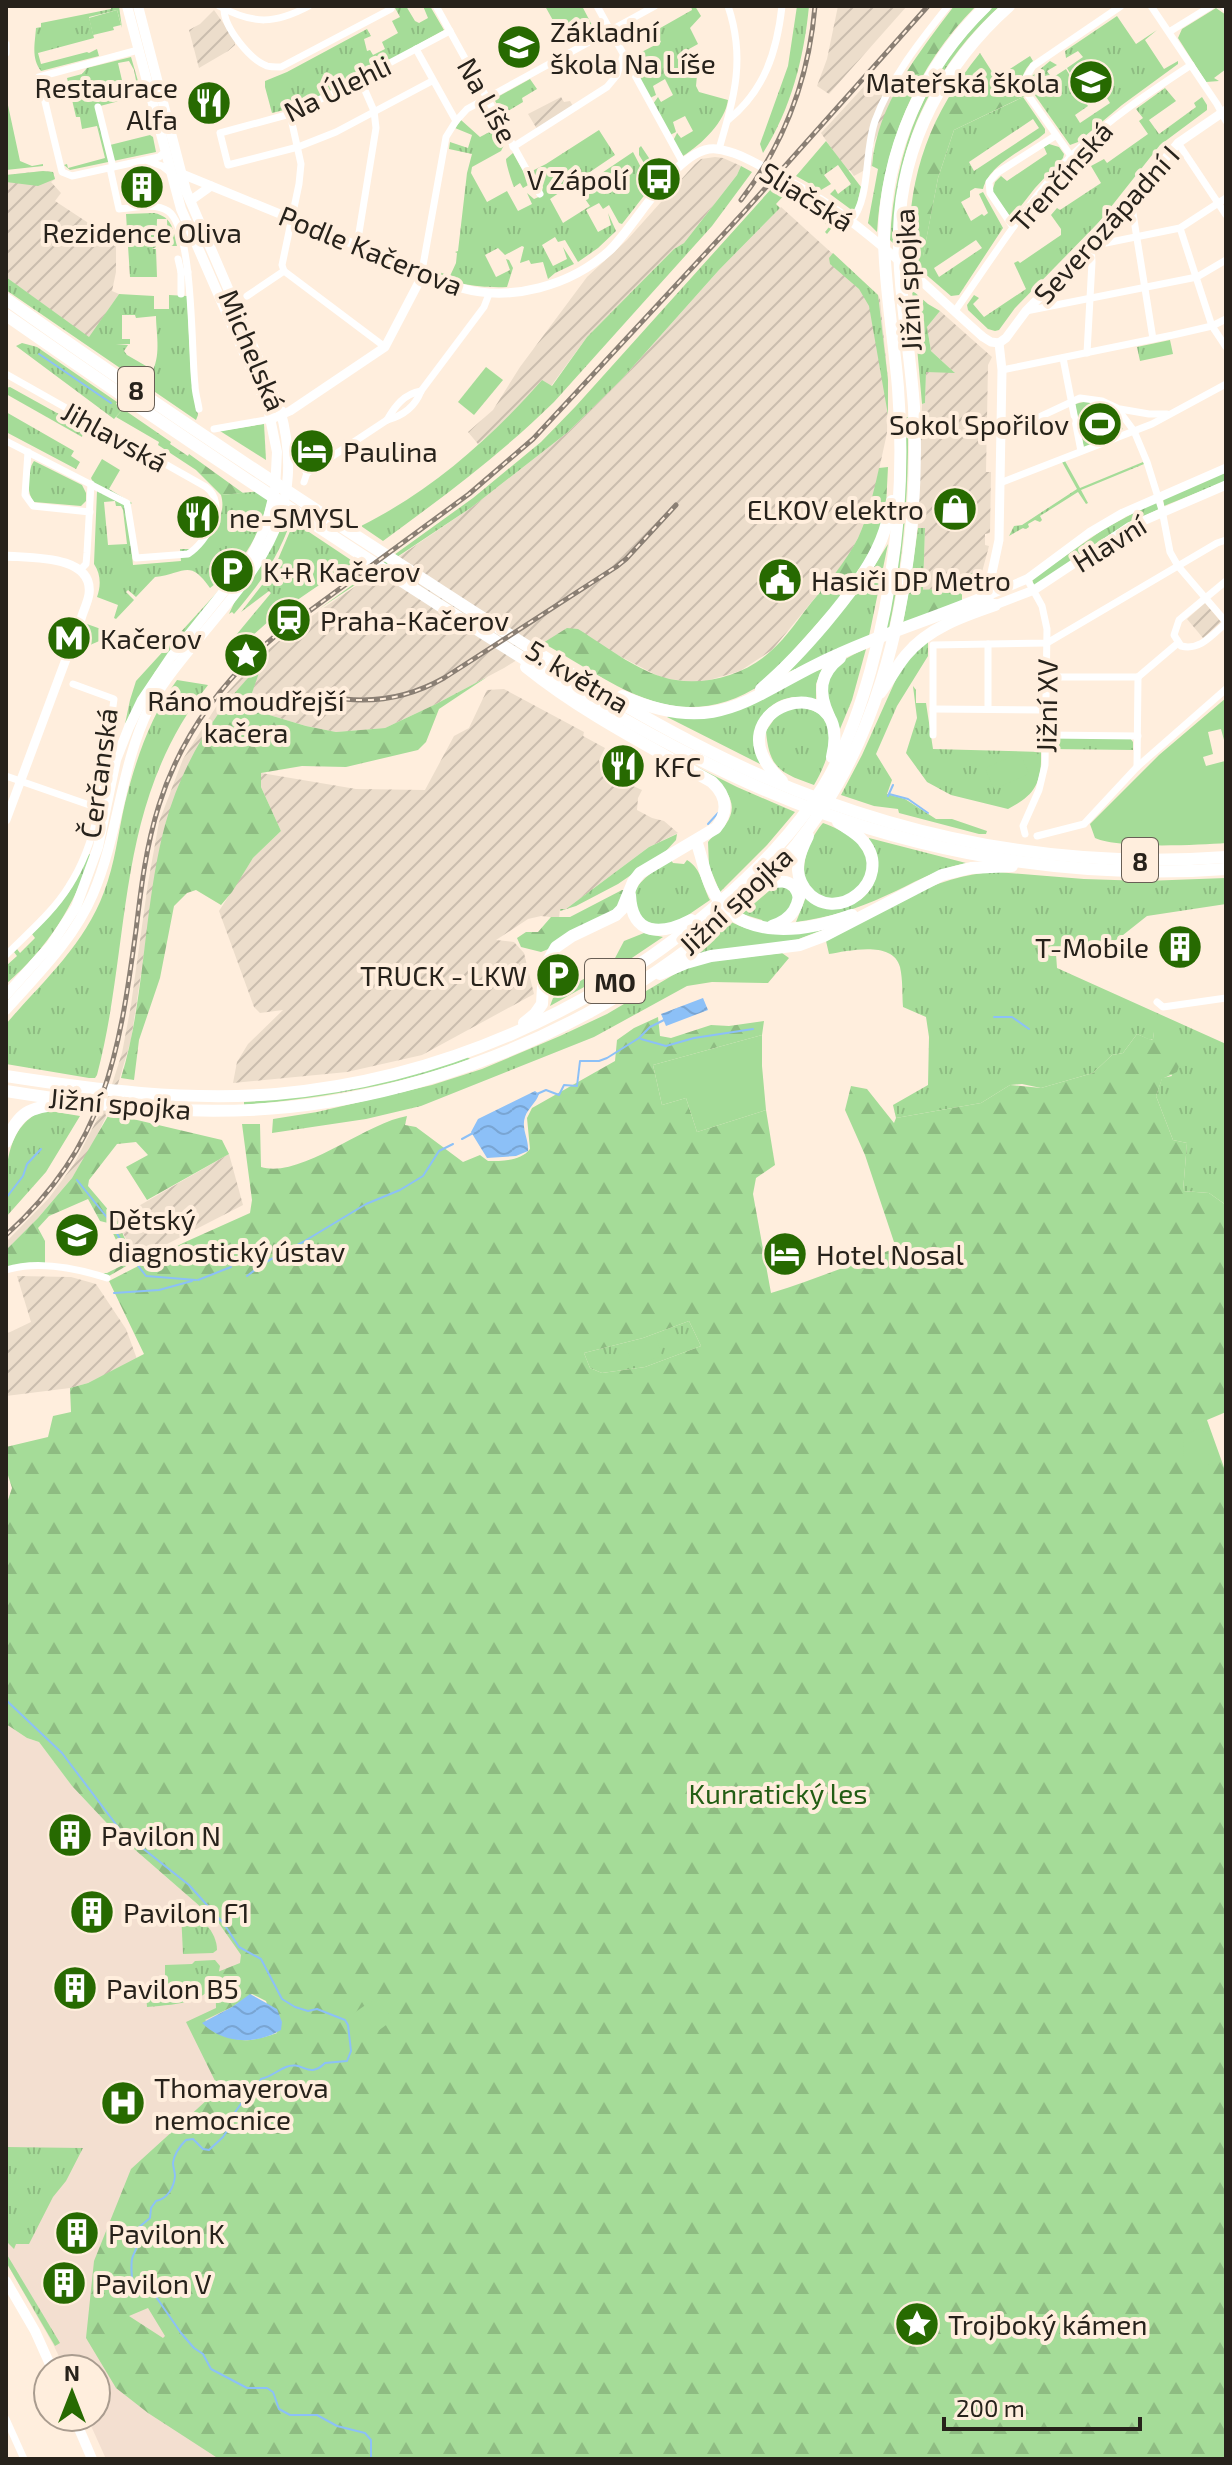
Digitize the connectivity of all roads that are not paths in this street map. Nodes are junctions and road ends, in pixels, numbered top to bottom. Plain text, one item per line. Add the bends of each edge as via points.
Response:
1 (127, 6) edge
2 (138, 6) edge
3 (309, 6) edge
4 (436, 6) edge
5 (597, 6) edge
6 (655, 6) edge
7 (728, 6) edge
8 (782, 6) edge
9 (948, 6) edge
10 (986, 6) edge
11 (1009, 6) edge
12 (1121, 6) edge
13 (1151, 6) edge
14 (1211, 6) edge
15 (221, 7) edge
16 (391, 7) edge
17 (295, 9) edge
18 (640, 10) edge
19 (450, 31) junction
20 (610, 31) junction
21 (1169, 32) junction
22 (6, 44) edge
23 (416, 49) junction
24 (138, 50) junction
25 (6, 53) edge
26 (623, 56) junction
27 (1191, 65) junction
28 (360, 79) junction
29 (432, 81) junction
30 (486, 98) junction
31 (98, 107) dead end
32 (374, 111) junction
33 (290, 114) junction
34 (1225, 115) edge
35 (728, 120) junction
36 (456, 121) junction
37 (1055, 136) junction
38 (1178, 143) junction
39 (298, 147) junction
40 (513, 147) junction
41 (719, 149) junction
42 (1071, 156) junction
43 (683, 163) junction
44 (170, 166) junction
45 (111, 168) junction
46 (211, 186) junction
47 (540, 194) dead end
48 (1226, 198) edge
49 (190, 201) junction
50 (1131, 201) junction
51 (1218, 204) junction
52 (1226, 215) edge
53 (292, 218) junction
54 (851, 221) junction
55 (1013, 227) junction
56 (1180, 228) junction
57 (1136, 238) junction
58 (357, 245) junction
59 (1091, 246) junction
60 (178, 259) dead end
61 (1226, 260) edge
62 (284, 271) junction
63 (422, 271) junction
64 (184, 272) junction
65 (1197, 277) junction
66 (1145, 288) junction
67 (181, 294) dead end
68 (489, 294) junction
69 (247, 296) dead end
70 (6, 299) edge
71 (1090, 300) junction
72 (955, 311) junction
73 (1026, 311) junction
74 (6, 315) edge
75 (1226, 319) edge
76 (1212, 326) junction
77 (1153, 339) junction
78 (999, 343) junction
79 (385, 347) junction
80 (1226, 347) edge
81 (1087, 353) junction
82 (1063, 358) junction
83 (1002, 370) junction
84 (6, 374) edge
85 (1226, 384) edge
86 (1072, 401) junction
87 (1117, 408) junction
88 (199, 409) dead end
89 (1171, 414) junction
90 (276, 417) junction
91 (214, 429) dead end
92 (1134, 431) junction
93 (1001, 435) junction
94 (6, 441) edge
95 (293, 444) dead end
96 (1081, 451) junction
97 (28, 452) junction
98 (900, 466) junction
99 (1226, 468) edge
100 (307, 473) junction
101 (304, 482) dead end
102 (1000, 483) junction
103 (91, 484) junction
104 (1226, 485) edge
105 (1159, 496) junction
106 (1162, 510) junction
107 (90, 512) junction
108 (1226, 540) edge
109 (6, 556) edge
110 (1178, 566) junction
111 (80, 570) junction
112 (992, 576) junction
113 (1027, 579) junction
114 (1226, 581) edge
115 (1007, 587) junction
116 (1034, 590) junction
117 (1206, 598) junction
118 (991, 600) junction
119 (1226, 622) edge
120 (1047, 643) junction
121 (1178, 643) junction
122 (988, 644) junction
123 (856, 648) junction
124 (531, 660) junction
125 (571, 674) junction
126 (1046, 677) junction
127 (1138, 677) junction
128 (73, 684) dead end
129 (1226, 689) edge
130 (746, 702) junction
131 (872, 706) junction
132 (933, 709) junction
133 (988, 709) junction
134 (1046, 710) junction
135 (830, 719) junction
136 (933, 735) dead end
137 (1046, 735) junction
138 (1138, 736) junction
139 (1137, 767) junction
140 (6, 776) edge
141 (20, 781) junction
142 (825, 784) junction
143 (792, 795) junction
144 (98, 808) junction
145 (822, 810) junction
146 (843, 817) junction
147 (6, 820) edge
148 (1025, 834) dead end
149 (1037, 836) dead end
150 (696, 841) junction
151 (671, 855) junction
152 (1226, 857) edge
153 (1079, 869) junction
154 (1226, 869) edge
155 (706, 874) junction
156 (799, 876) junction
157 (630, 888) junction
158 (749, 895) junction
159 (799, 901) junction
160 (883, 904) junction
161 (712, 910) junction
162 (758, 926) junction
163 (6, 955) edge
164 (9, 990) edge
165 (625, 992) junction
166 (1226, 998) edge
167 (1157, 1002) dead end
168 (6, 1010) edge
169 (508, 1036) junction
170 (6, 1076) edge
171 (6, 1091) edge
172 (57, 1102) junction
173 (6, 1142) edge
174 (6, 1270) edge
175 (107, 1278) dead end
176 (6, 2281) edge
177 (45, 2353) edge
178 (6, 2419) edge
179 (81, 2433) edge
180 (24, 2459) edge
181 (92, 2459) edge

1 - 24 main road, Michelská
2 - 44 main road, Michelská
3 - 17 street
4 - 19 street, Na Líše
5 - 20 street
6 - 18 street
7 - 35 street via 738,74
8 - 35 street via 766,72 745,106
9 - 54 street via 887,94 869,142 862,203
10 - 98 highway, Jižní spojka / MO via 942,57 912,111 893,167 884,236
11 - 131 highway, Jižní spojka / MO via 982,31 941,87 906,179 900,249 914,407 913,512 897,616
12 - 37 street via 1028,72 1026,90
13 - 21 street
14 - 21 street
15 - 16 street via 241,45 268,66 281,67
15 - 17 street via 261,20 284,19
18 - 20 street
19 - 23 street, Na Úlehli
19 - 30 street, Na Líše
20 - 26 street
20 - 30 street
21 - 27 street
22 - 25 street
23 - 28 street, Na Úlehli
23 - 29 street
24 - 44 main road, Michelská
24 - 45 street via 39,77 62,172 72,176
26 - 40 street via 607,87
26 - 43 street
27 - 34 street
27 - 42 street, Trenčínská via 1114,117
28 - 32 street
28 - 33 street, Na Úlehli
29 - 32 street
29 - 36 street
30 - 36 street
30 - 40 street, Na Líše
31 - 45 street
32 - 39 street
32 - 58 street via 374,150
33 - 39 street
33 - 39 street, Na Úlehli via 220,133 228,165
34 - 38 street, Severozápadní I
35 - 41 street
36 - 63 street via 446,137
37 - 42 street
37 - 55 street via 989,182 990,193
38 - 50 street, Severozápadní I
38 - 51 street
39 - 53 street via 301,164
40 - 47 street, Na Líše
41 - 43 street, Podle Kačerova via 701,150
41 - 54 street, Sliačská via 747,158
42 - 55 street, Trenčínská
43 - 68 street, Podle Kačerova via 624,235 595,261 550,284
44 - 45 street via 146,160
44 - 46 street, Podle Kačerova
44 - 49 main road, Michelská
44 - 90 main road, Michelská via 185,219
45 - 64 street via 119,209 156,207 173,216
46 - 49 street
46 - 53 street, Podle Kačerova
48 - 51 street
49 - 90 main road, Michelská via 275,396
50 - 57 street
50 - 59 street, Severozápadní I
51 - 52 street
51 - 56 street
53 - 58 street, Podle Kačerova
53 - 62 street
54 - 72 street, Sliačská
55 - 72 street, Trenčínská
56 - 57 street
56 - 65 street
57 - 59 street
57 - 66 street
58 - 63 street, Podle Kačerova
59 - 71 street
59 - 73 street, Severozápadní I
60 - 64 street
61 - 65 street
62 - 69 street
62 - 79 street
63 - 68 street, Podle Kačerova
63 - 79 street
64 - 67 street
64 - 88 street
65 - 66 street
65 - 76 street
66 - 71 street
66 - 77 street
68 - 100 street via 421,391 411,392 387,420
70 - 124 highway, 5. května / 8 via 253,469 485,619
71 - 73 street
71 - 81 street
72 - 78 street, Sliačská via 988,340
73 - 78 street, Severozápadní I
74 - 124 highway, 5. května / 8 via 251,483
75 - 76 street
76 - 77 street
76 - 80 street
77 - 81 street
78 - 83 street
79 - 90 street
81 - 82 street
82 - 83 street
82 - 86 street
83 - 93 street
84 - 103 street, Jihlavská via 211,491 218,508 198,546 188,554 136,558 127,503
85 - 89 street
86 - 87 street via 1094,399
86 - 93 street
86 - 96 street
87 - 89 street
87 - 92 street
89 - 92 street
90 - 91 street
90 - 164 main road, Michelská via 277,472 262,535 247,563 142,700 116,760 98,847 76,907 51,945
90 - 168 main road, Michelská via 287,446 287,479 270,542 251,575 152,703 128,761 102,869 85,912
92 - 96 street
92 - 105 street
93 - 102 street
94 - 97 street
95 - 100 street
96 - 102 street
97 - 103 street
97 - 107 street via 27,501
98 - 130 highway via 885,529 864,571 793,658
98 - 142 highway, Jižní spojka / MO via 895,545 881,624 851,725
99 - 105 street, Hlavní
100 - 101 street
102 - 112 street
103 - 107 street
104 - 106 street, Hlavní
105 - 106 street
105 - 113 street, Hlavní via 1089,533
106 - 110 street
106 - 116 street, Hlavní
107 - 111 street via 86,564
108 - 110 street
109 - 111 street via 62,562
110 - 117 street
110 - 120 street
111 - 141 street via 88,598
112 - 115 street via 996,585
112 - 118 street
113 - 115 street, Hlavní
113 - 116 street, Jižní XV
114 - 117 street
115 - 118 street, Hlavní
116 - 118 street, Hlavní
116 - 120 street, Jižní XV via 1045,613
117 - 119 street
117 - 121 street via 1176,624
118 - 123 highway
118 - 131 highway via 919,641
119 - 121 street via 1198,647
120 - 122 street
120 - 126 street, Jižní XV
121 - 127 street
122 - 132 street via 933,645
122 - 133 street
123 - 130 highway
123 - 135 highway via 823,677 822,698
124 - 125 highway, 5. května / 8
124 - 143 highway, 5. května / 8 via 677,746
124 - 150 highway via 587,711 717,785 725,800 723,817
125 - 130 highway via 641,704 679,713 718,712
125 - 143 highway, 5. května / 8
126 - 127 street
126 - 134 street, Jižní XV
127 - 138 street
128 - 144 street, Čerčanská via 114,699
129 - 139 street
131 - 145 highway, Jižní spojka / MO
132 - 133 street
132 - 136 street
133 - 134 street
134 - 137 street, Jižní XV
135 - 142 highway via 836,739
135 - 143 highway via 814,706 794,702 779,707 764,723 764,758
137 - 138 street
137 - 148 street, Jižní XV via 1045,765 1023,826
138 - 139 street
139 - 149 street via 1084,824
140 - 141 street
141 - 144 street
141 - 147 street
142 - 161 highway, Jižní spojka / MO via 779,845
143 - 145 highway, 5. května / 8
143 - 146 highway, 5. května / 8
144 - 163 street, Čerčanská via 88,849 70,884
145 - 146 highway, 5. května / 8
145 - 156 highway via 799,854
145 - 158 highway, Jižní spojka / MO
146 - 152 highway, 5. května / 8 via 1036,853 1131,860
146 - 153 highway, 5. května / 8 via 943,847
146 - 156 highway via 870,852 873,868 866,887 849,901 828,903 812,896
150 - 151 highway
150 - 155 highway
151 - 155 highway via 694,859
151 - 157 highway via 643,871
153 - 154 highway, 5. května / 8
153 - 160 highway via 961,870
155 - 162 highway via 723,906
156 - 159 highway
157 - 161 highway via 635,916 652,929 671,929
157 - 169 highway via 619,913 553,950 544,968 541,1008
158 - 159 highway via 783,881 796,889
158 - 165 highway, Jižní spojka / MO via 702,937
159 - 162 highway via 786,921
160 - 162 highway via 811,927
160 - 165 highway via 800,945 699,959
161 - 169 highway, Jižní spojka / MO via 621,977
165 - 172 highway, Jižní spojka / MO via 530,1042 450,1073 353,1098 244,1110
166 - 167 street via 1163,1007
169 - 170 highway, Jižní spojka / MO via 372,1079 243,1096 154,1095
171 - 172 highway, Jižní spojka
172 - 173 highway via 22,1115
174 - 175 street via 72,1268
176 - 177 main road
178 - 180 street
179 - 181 main road

